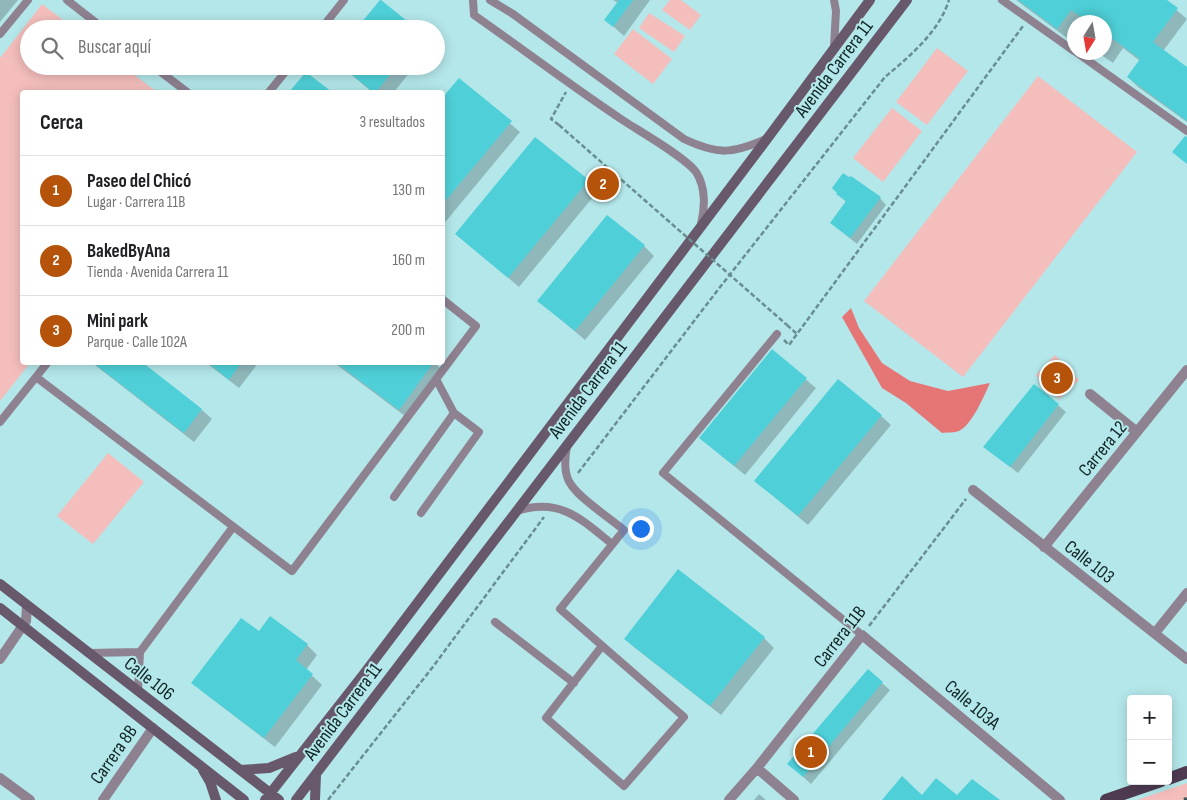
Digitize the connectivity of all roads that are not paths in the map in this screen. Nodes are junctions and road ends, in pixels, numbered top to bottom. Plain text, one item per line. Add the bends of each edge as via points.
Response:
1 (28, 0) edge
2 (67, 0) edge
3 (344, 0) edge
4 (473, 0) edge
5 (490, 0) edge
6 (834, 0) edge
7 (870, 0) edge
8 (907, 0) edge
9 (1002, 0) edge
10 (93, 20) edge
11 (328, 20) edge
12 (0, 34) edge
13 (834, 46) junction
14 (1067, 46) edge
15 (1086, 60) edge
16 (164, 75) edge
17 (283, 75) edge
18 (183, 90) edge
19 (271, 90) edge
20 (1187, 132) edge
21 (767, 139) junction
22 (701, 226) junction
23 (445, 301) edge
24 (777, 334) dead end
25 (46, 365) edge
26 (1187, 370) edge
27 (36, 377) junction
28 (436, 379) junction
29 (1090, 394) dead end
30 (454, 413) junction
31 (0, 422) edge
32 (1137, 432) junction
33 (568, 442) junction
34 (972, 490) road end
35 (394, 497) dead end
36 (517, 512) junction
37 (421, 513) dead end
38 (233, 527) junction
39 (612, 544) junction
40 (1044, 547) junction
41 (0, 584) edge
42 (1187, 592) edge
43 (27, 606) junction
44 (0, 608) edge
45 (495, 622) dead end
46 (23, 626) junction
47 (1155, 633) junction
48 (862, 635) junction
49 (602, 646) junction
50 (140, 652) junction
51 (88, 653) junction
52 (0, 659) edge
53 (1187, 659) edge
54 (574, 683) junction
55 (138, 691) junction
56 (153, 728) junction
57 (303, 752) junction
58 (199, 764) junction
59 (756, 768) junction
60 (240, 770) junction
61 (1187, 772) edge
62 (316, 774) junction
63 (0, 778) edge
64 (1172, 778) edge
65 (1149, 785) edge
66 (271, 798) edge
67 (30, 800) edge
68 (103, 800) edge
69 (216, 800) edge
70 (244, 800) edge
71 (296, 800) edge
72 (314, 800) edge
73 (729, 800) edge
74 (794, 800) edge
75 (1060, 800) edge
76 (1106, 800) edge

1 - 12 lane
2 - 10 lane
3 - 11 lane
4 - 22 lane via 474,15 695,172 703,197
5 - 21 lane via 684,139 724,152 747,148
6 - 13 lane
7 - 13 main road, Avenida Carrera 11
8 - 33 main road, Avenida Carrera 11
9 - 14 lane
13 - 21 main road, Avenida Carrera 11
15 - 20 lane
16 - 18 lane
17 - 19 lane
21 - 22 main road, Avenida Carrera 11
22 - 57 main road, Avenida Carrera 11
23 - 28 lane via 476,326
24 - 48 lane via 663,473
25 - 27 lane
26 - 32 street, Carrera 12
27 - 31 lane
27 - 38 lane
28 - 30 lane
28 - 38 lane via 292,571
29 - 32 street
30 - 35 lane
30 - 37 lane via 479,432
32 - 40 street, Carrera 12
33 - 36 main road, Avenida Carrera 11
33 - 39 lane via 565,471 570,484 578,495 624,530
34 - 40 street, Calle 103
36 - 39 lane via 540,506 566,510
36 - 62 main road, Avenida Carrera 11
38 - 50 lane
39 - 49 lane via 560,609
40 - 47 street, Calle 103
41 - 43 main road, Calle 106
42 - 47 street
43 - 46 street
43 - 51 main road, Calle 106
44 - 46 main road, Calle 106
45 - 54 lane
46 - 52 street
46 - 56 main road, Calle 106
47 - 53 street, Calle 103
48 - 59 street, Carrera 11B
48 - 75 street, Calle 103A
49 - 54 lane
49 - 54 lane via 684,718 624,786 546,718
50 - 51 lane
50 - 55 lane
51 - 55 main road, Calle 106
55 - 60 main road, Calle 106
56 - 58 main road, Calle 106
56 - 68 street, Carrera 8B
57 - 60 main road via 278,765
57 - 66 main road, Avenida Carrera 11
58 - 69 main road
58 - 70 main road, Calle 106
59 - 73 street, Carrera 11B
59 - 74 street
60 - 66 main road, Calle 106
61 - 64 main road
62 - 71 main road, Avenida Carrera 11
62 - 72 main road
63 - 67 street
65 - 76 main road

